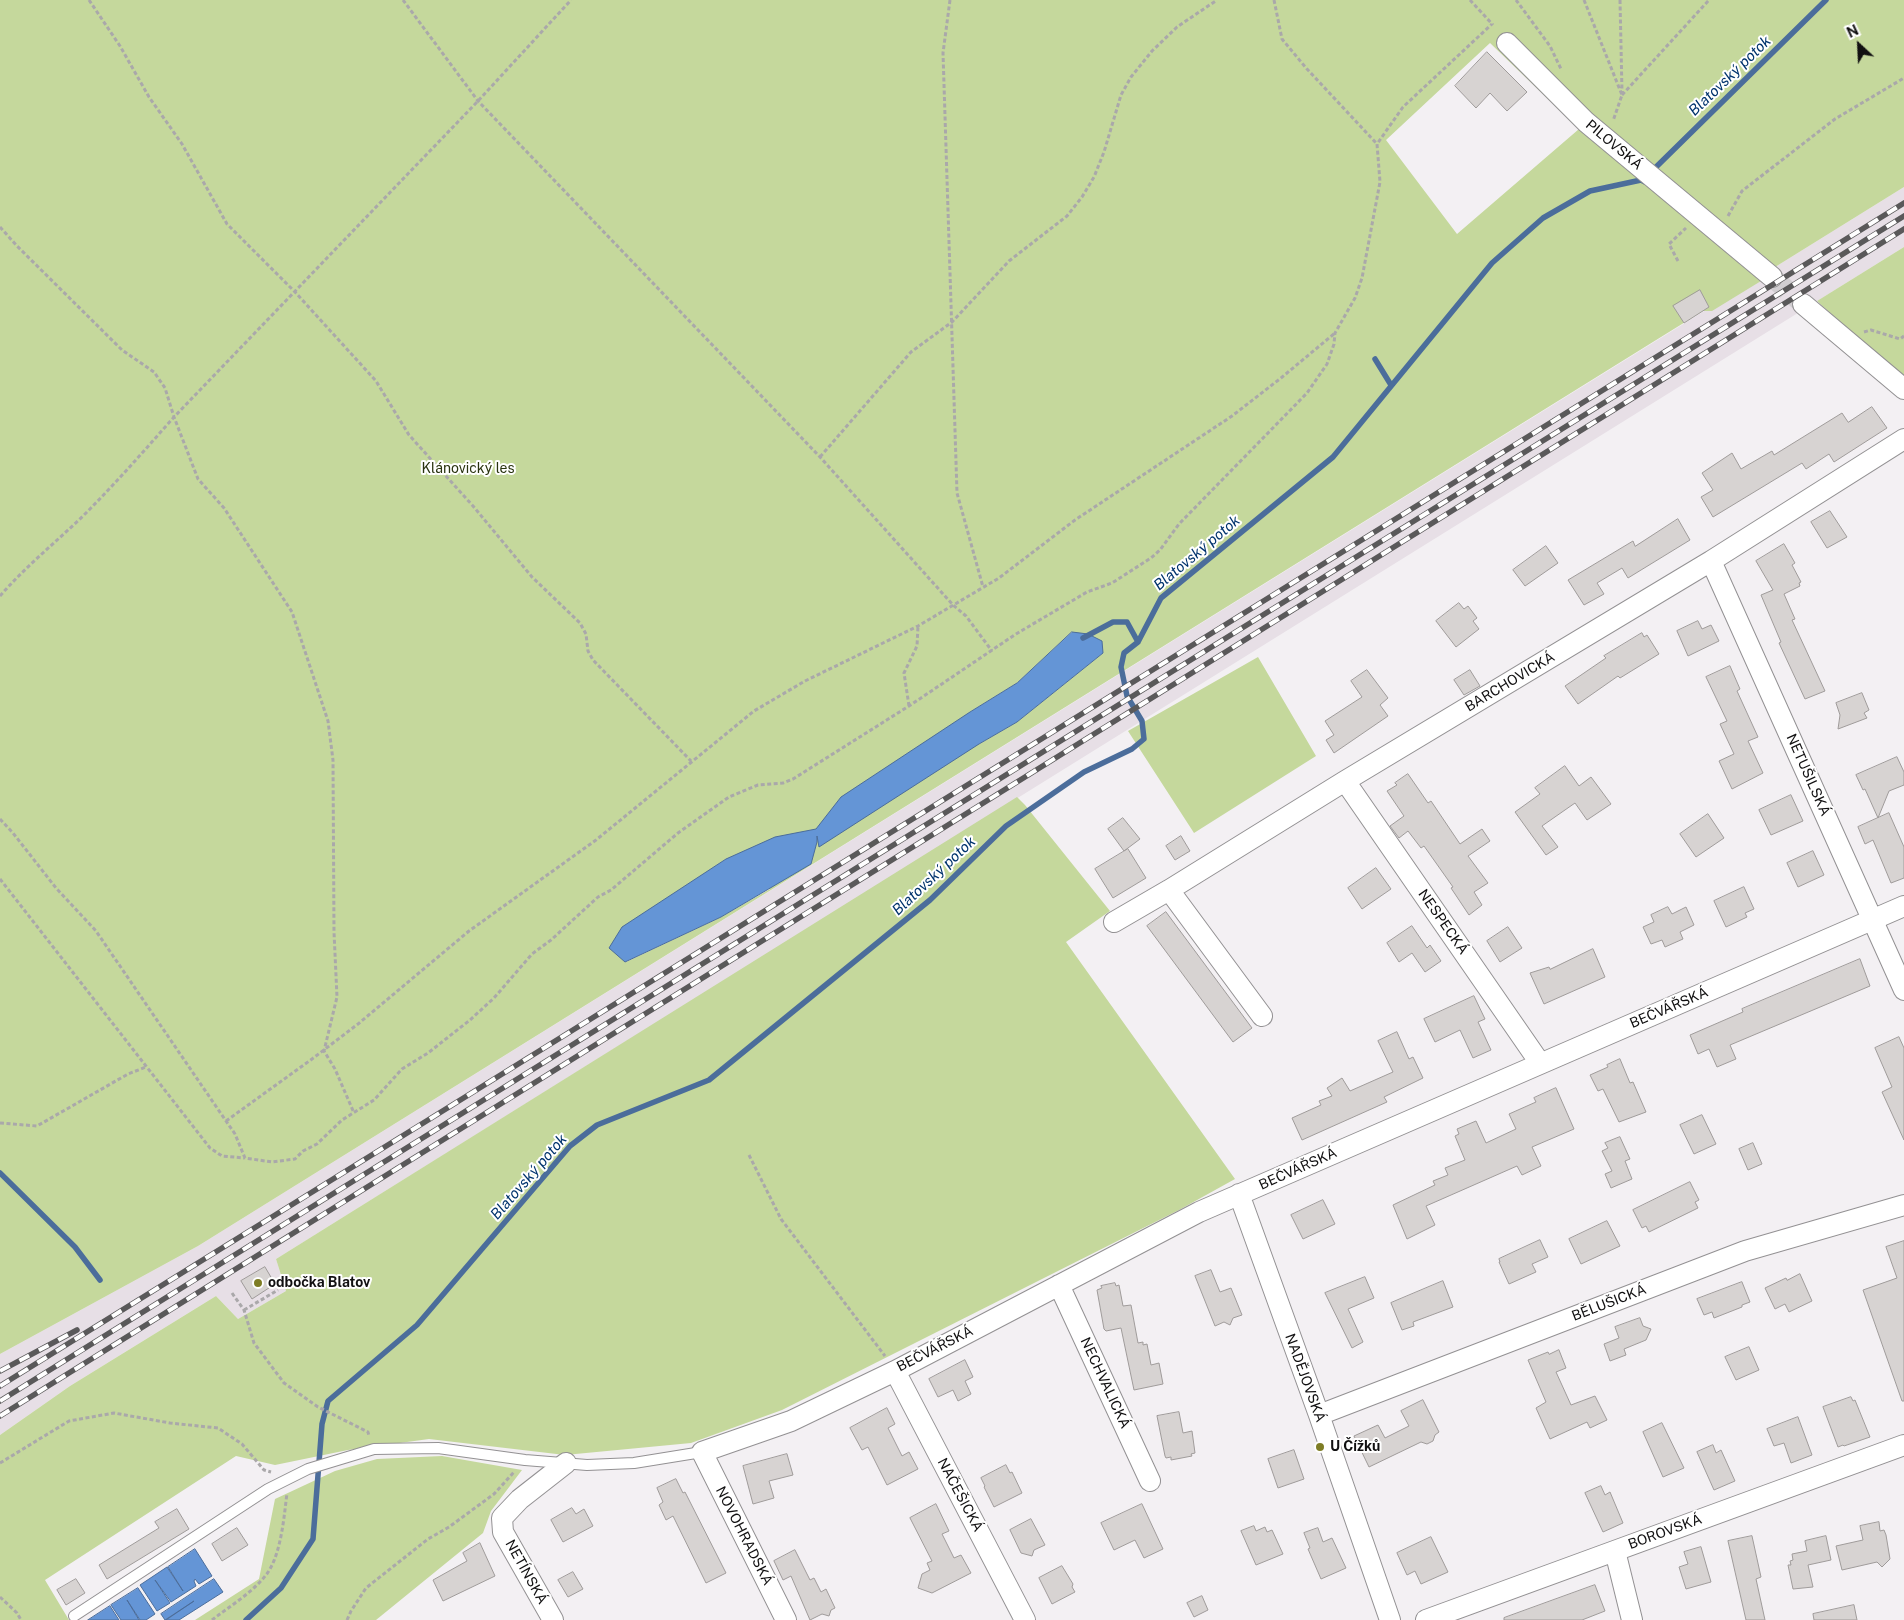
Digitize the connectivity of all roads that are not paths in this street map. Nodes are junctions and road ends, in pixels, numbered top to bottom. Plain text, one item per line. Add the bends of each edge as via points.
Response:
1 (1508, 43) road end
2 (1772, 277) tunnel mouth
3 (1803, 304) tunnel mouth
4 (1904, 389) edge
5 (1904, 439) edge
6 (1711, 561) junction
7 (1345, 780) junction
8 (1169, 890) junction
9 (1904, 906) edge
10 (1873, 920) junction
11 (1114, 922) dead end
12 (1904, 990) edge
13 (1262, 1016) dead end
14 (1540, 1063) junction
15 (1239, 1194) junction
16 (1904, 1205) edge
17 (1059, 1285) junction
18 (895, 1371) junction
19 (1318, 1415) junction
20 (1904, 1445) edge
21 (702, 1452) junction
22 (566, 1463) junction
23 (1150, 1481) dead end
24 (1615, 1551) junction
25 (74, 1616) dead end
26 (553, 1620) edge
27 (786, 1620) edge
28 (1025, 1620) edge
29 (1390, 1620) edge
30 (1426, 1620) edge
31 (1632, 1620) edge

1 - 2 street, PILOVSKÁ via 1586,122
3 - 4 street
5 - 6 street, BARCHOVICKÁ
6 - 7 street, BARCHOVICKÁ
6 - 10 street, NETUŠILSKÁ
7 - 8 street, BARCHOVICKÁ
7 - 14 street, NESPECKÁ
8 - 11 street, BARCHOVICKÁ
8 - 13 street
9 - 10 street, BEČVÁŘSKÁ
10 - 12 street, NETUŠILSKÁ
10 - 14 street, BEČVÁŘSKÁ
14 - 15 street, BEČVÁŘSKÁ
15 - 17 street, BEČVÁŘSKÁ
15 - 19 street, NADĚJOVSKÁ
16 - 19 street, BĚLUŠICKÁ via 1745,1251
17 - 18 street, BEČVÁŘSKÁ
17 - 23 street, NECHVALICKÁ
18 - 21 street, BEČVÁŘSKÁ via 791,1421
18 - 28 street, NAČEŠICKÁ
19 - 29 street, NADĚJOVSKÁ
20 - 24 street, BOROVSKÁ
21 - 22 lane via 634,1463
21 - 27 street, NOVOHRADSKÁ
22 - 25 lane via 438,1448 374,1449 308,1469 268,1489
22 - 26 street, NETÍNSKÁ via 520,1499 502,1518 503,1532
24 - 30 street, BOROVSKÁ
24 - 31 street

